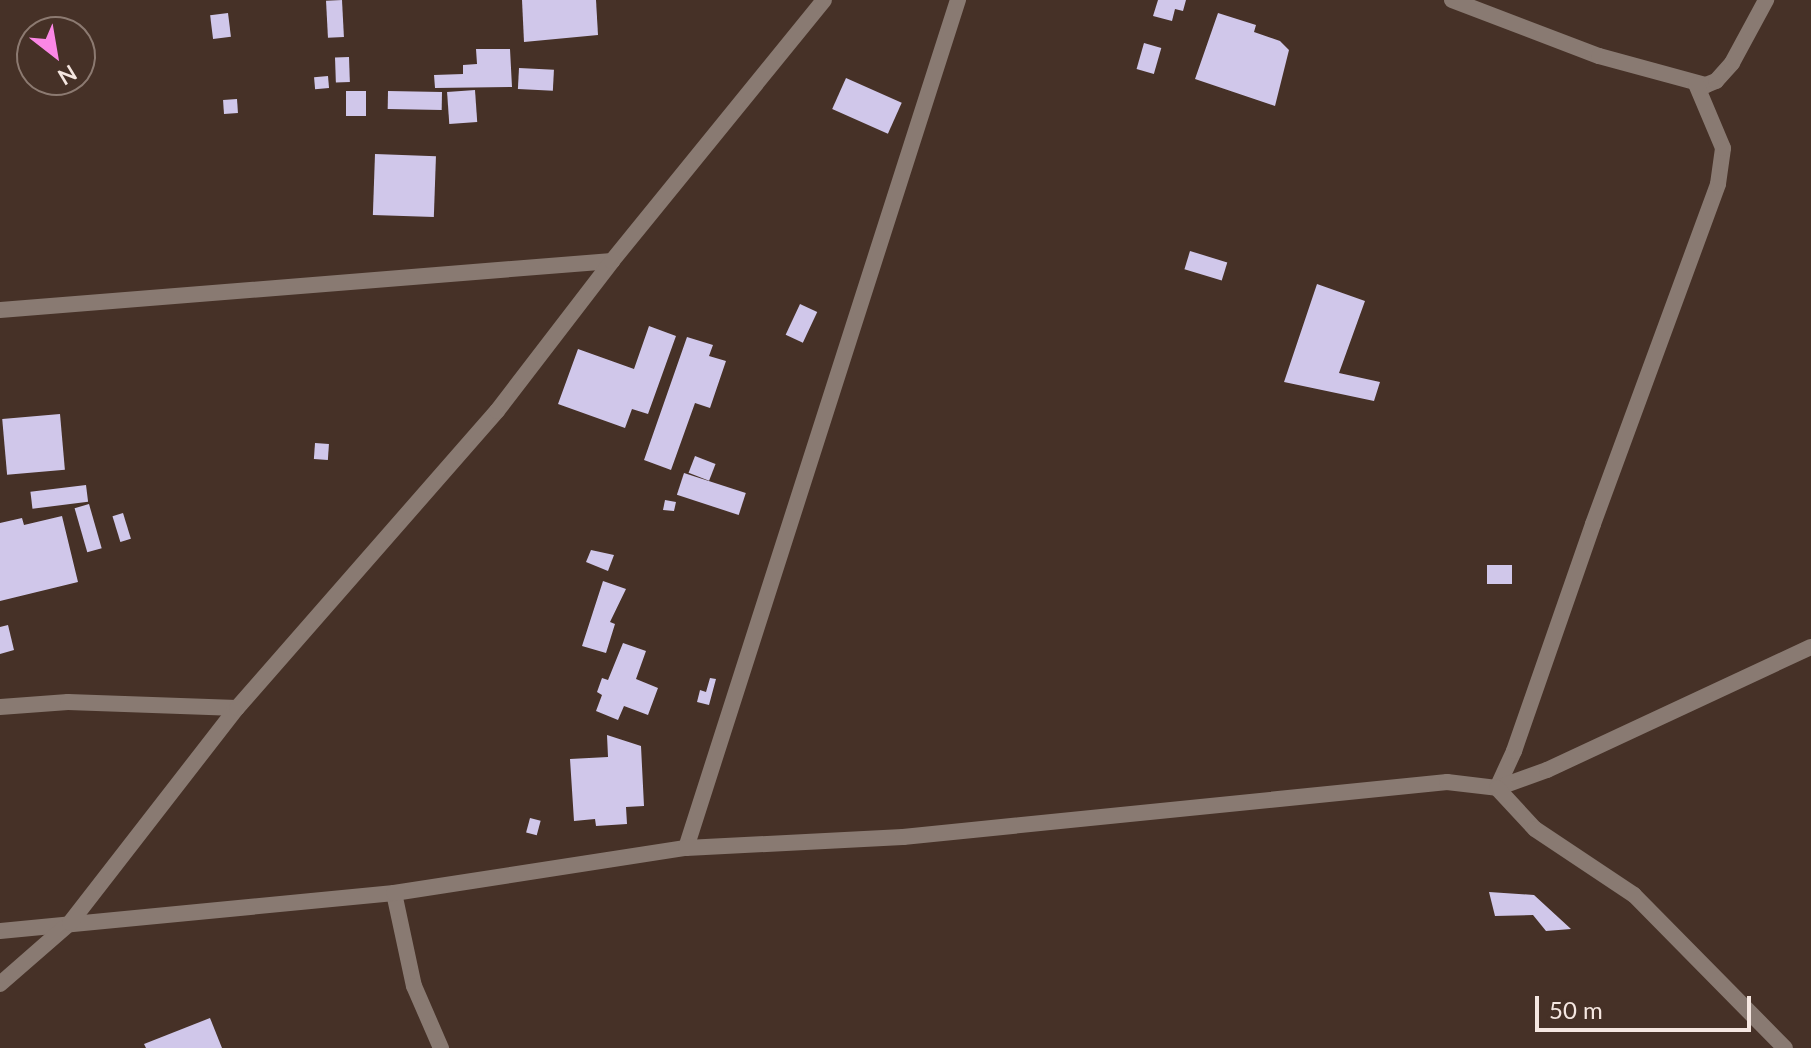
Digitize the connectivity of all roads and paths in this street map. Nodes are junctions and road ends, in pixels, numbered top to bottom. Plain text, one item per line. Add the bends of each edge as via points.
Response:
1 (824, 0) edge
2 (958, 0) edge
3 (1452, 0) edge
4 (1766, 0) edge
5 (1696, 84) junction
6 (612, 261) junction
7 (0, 310) edge
8 (1811, 647) edge
9 (0, 707) edge
10 (237, 708) junction
11 (1497, 788) junction
12 (686, 848) junction
13 (394, 893) junction
14 (70, 923) junction
15 (0, 931) edge
16 (0, 984) edge
17 (441, 1048) edge
18 (1785, 1048) edge

1 - 6 street
2 - 12 street
3 - 5 street via 1599,56
4 - 5 street via 1724,73 1716,81
5 - 11 street via 1723,148 1718,184
6 - 7 street
6 - 10 street via 497,411
8 - 11 street via 1547,770
9 - 10 street via 68,702
10 - 14 street
11 - 12 street via 1447,782 903,837
11 - 18 street via 1535,829 1634,895
12 - 13 street
13 - 14 street
13 - 17 street via 414,986
14 - 15 street
14 - 16 street

